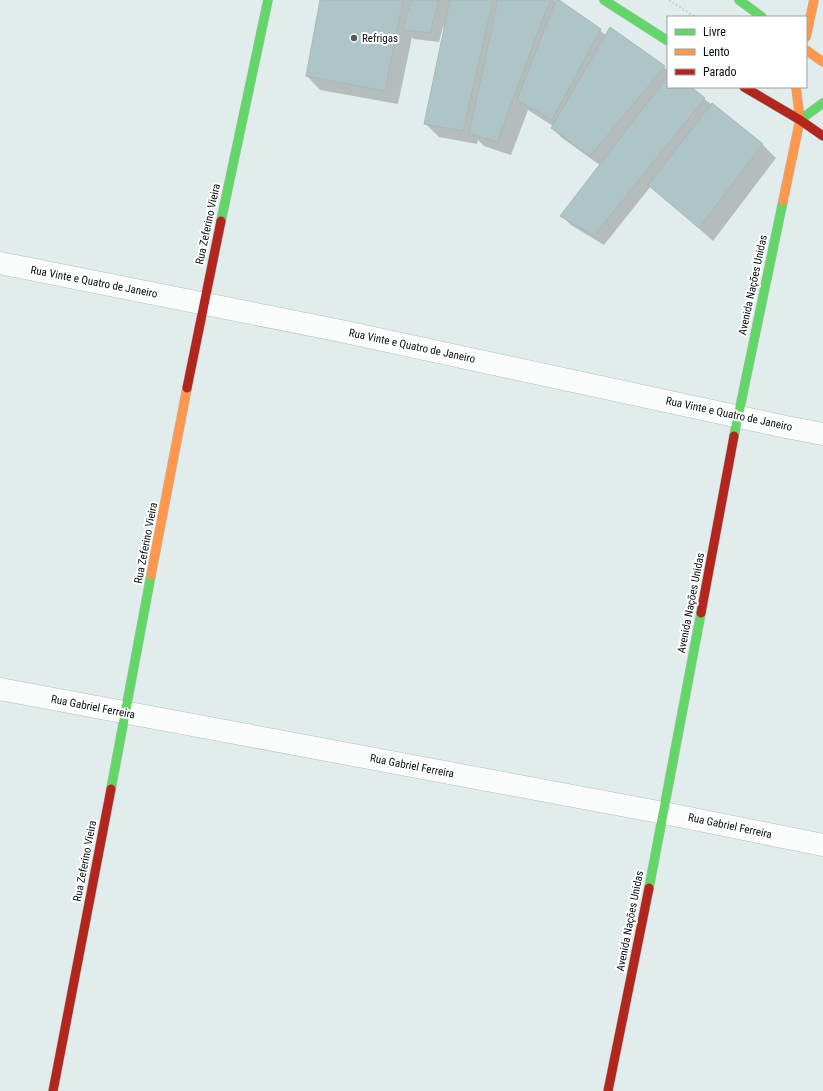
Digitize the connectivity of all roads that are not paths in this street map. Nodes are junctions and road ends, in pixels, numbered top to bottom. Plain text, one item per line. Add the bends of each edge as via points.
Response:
1 (268, 0) edge
2 (604, 0) edge
3 (739, 0) edge
4 (814, 0) edge
5 (761, 16) edge
6 (807, 32) edge
7 (667, 40) edge
8 (807, 51) edge
9 (823, 62) edge
10 (746, 88) edge
11 (796, 88) edge
12 (823, 103) edge
13 (800, 120) junction
14 (823, 136) edge
15 (0, 263) edge
16 (203, 304) junction
17 (738, 416) junction
18 (823, 434) edge
19 (0, 689) edge
20 (126, 713) junction
21 (664, 813) junction
22 (823, 846) edge
23 (53, 1091) edge
24 (608, 1091) edge

1 - 16 street, Rua Zeferino Vieira
2 - 7 street
3 - 5 street
4 - 6 street
8 - 9 street
10 - 13 street
11 - 13 street, Avenida Nações Unidas
12 - 13 street
13 - 14 street
13 - 17 street, Avenida Nações Unidas
15 - 16 street, Rua Vinte e Quatro de Janeiro
16 - 17 street, Rua Vinte e Quatro de Janeiro
16 - 20 street, Rua Zeferino Vieira
17 - 18 street, Rua Vinte e Quatro de Janeiro
17 - 21 street, Avenida Nações Unidas
19 - 20 street, Rua Gabriel Ferreira
20 - 21 street, Rua Gabriel Ferreira
20 - 23 street, Rua Zeferino Vieira
21 - 22 street, Rua Gabriel Ferreira
21 - 24 street, Avenida Nações Unidas

